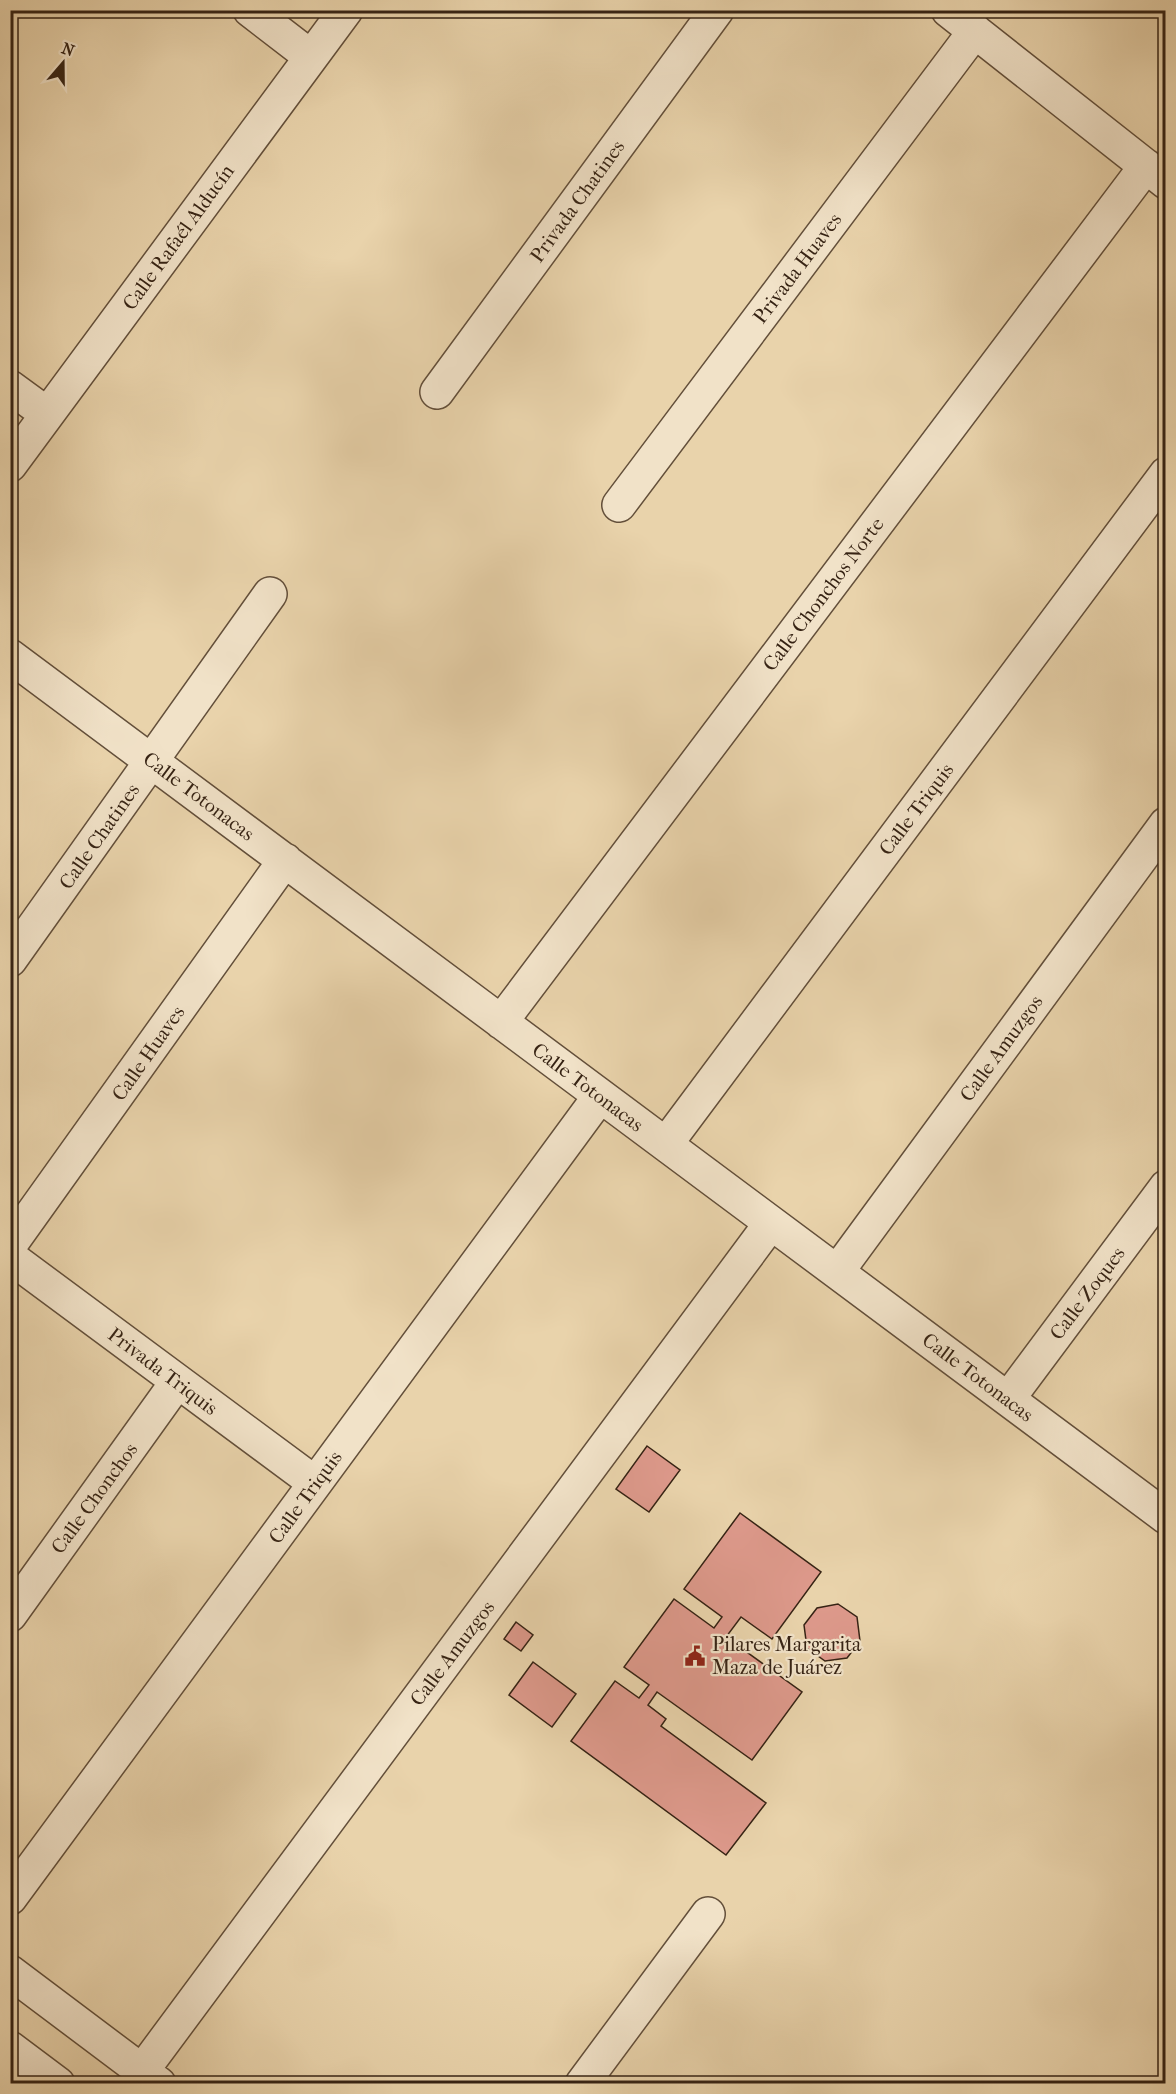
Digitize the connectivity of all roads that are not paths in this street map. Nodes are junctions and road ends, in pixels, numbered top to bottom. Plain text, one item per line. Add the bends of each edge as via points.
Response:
1 (250, 10) edge
2 (346, 10) edge
3 (717, 10) edge
4 (948, 10) edge
5 (975, 31) junction
6 (311, 57) junction
7 (1156, 174) edge
8 (10, 387) edge
9 (437, 392) dead end
10 (47, 414) junction
11 (10, 465) edge
12 (1166, 474) edge
13 (619, 505) dead end
14 (270, 594) dead end
15 (10, 656) edge
16 (152, 761) junction
17 (1166, 824) edge
18 (285, 860) junction
19 (10, 960) edge
20 (501, 1022) junction
21 (600, 1096) junction
22 (666, 1144) junction
23 (1166, 1187) edge
24 (771, 1223) junction
25 (10, 1245) edge
26 (10, 1257) edge
27 (837, 1272) junction
28 (177, 1382) junction
29 (1008, 1399) junction
30 (315, 1483) junction
31 (1166, 1517) edge
32 (10, 1615) edge
33 (10, 1898) edge
34 (708, 1914) dead end
35 (10, 1972) edge
36 (10, 2048) edge
37 (146, 2079) edge
38 (58, 2084) edge
39 (582, 2084) edge

1 - 6 street
2 - 6 street, Calle Rafaél Alducín
3 - 9 street, Privada Chatines
4 - 5 street
5 - 7 street
5 - 13 street, Privada Huaves
6 - 10 street, Calle Rafaél Alducín
7 - 20 street, Calle Chonchos Norte
8 - 10 street
10 - 11 street, Calle Rafaél Alducín
12 - 22 street, Calle Triquis
14 - 16 street, Calle Chatines
15 - 16 street, Calle Totonacas
16 - 18 street, Calle Totonacas
16 - 19 street, Calle Chatines
17 - 27 street, Calle Amuzgos
18 - 20 street, Calle Totonacas
18 - 25 street, Calle Huaves
20 - 21 street, Calle Totonacas
21 - 22 street, Calle Totonacas
21 - 30 street, Calle Triquis
22 - 24 street, Calle Totonacas
23 - 29 street, Calle Zoques
24 - 27 street, Calle Totonacas
24 - 37 street, Calle Amuzgos
26 - 28 street, Privada Triquis
27 - 29 street, Calle Totonacas
28 - 30 street, Privada Triquis
28 - 32 street, Calle Chonchos
29 - 31 street, Calle Totonacas
30 - 33 street, Calle Triquis
34 - 39 street
35 - 37 street
36 - 38 street

